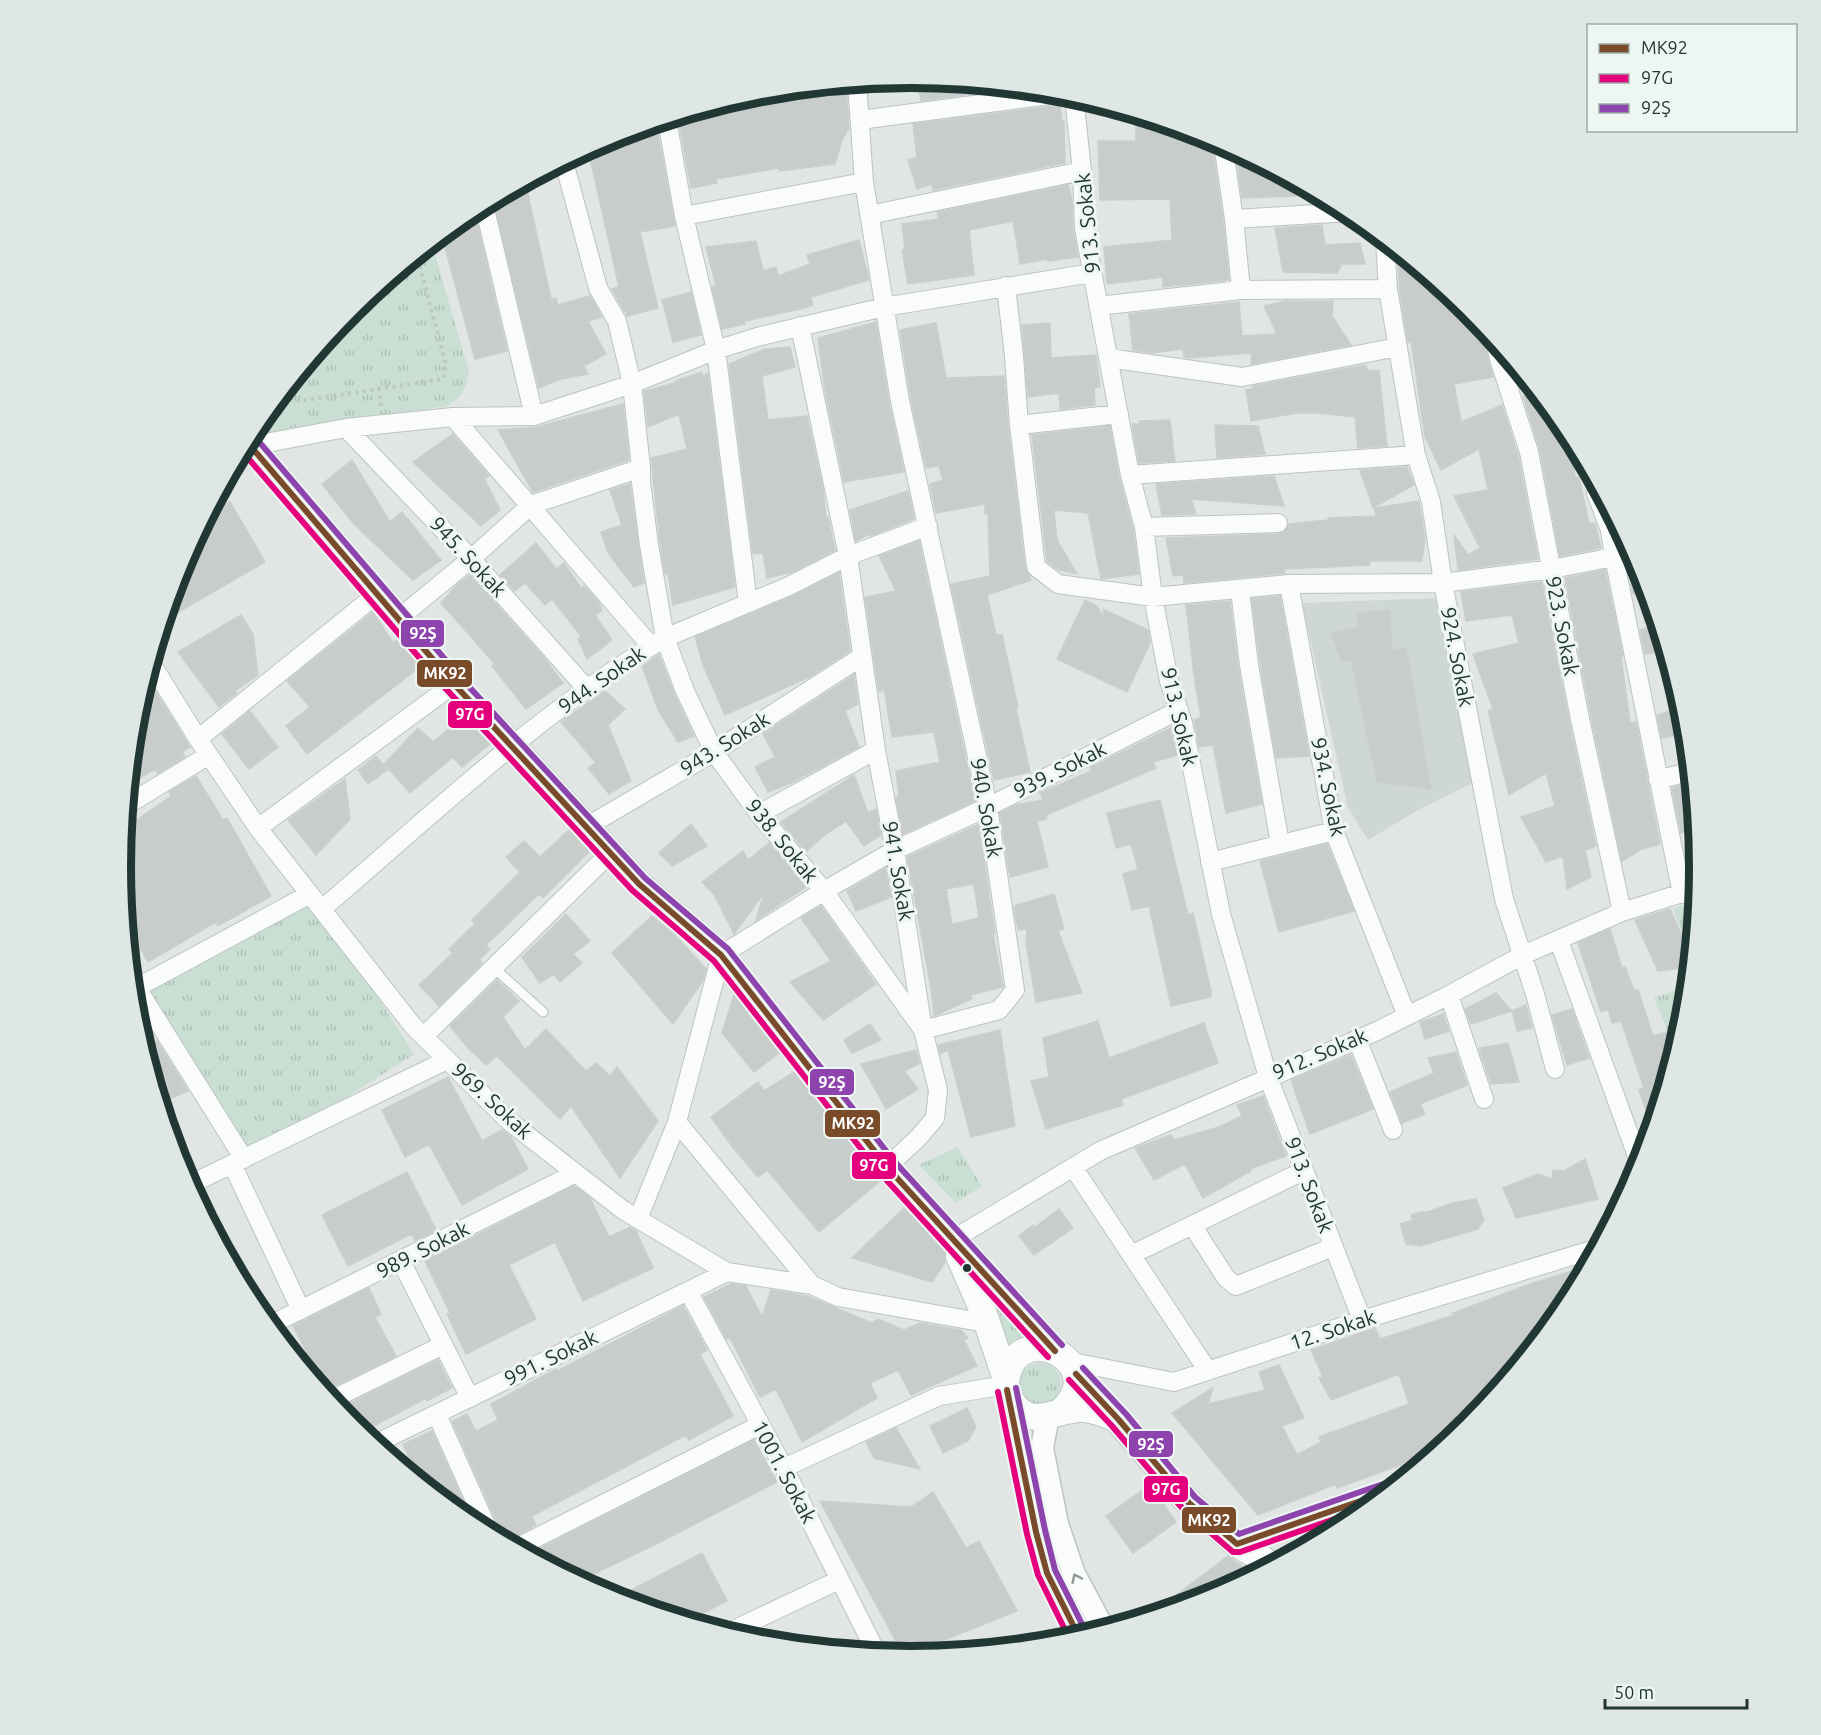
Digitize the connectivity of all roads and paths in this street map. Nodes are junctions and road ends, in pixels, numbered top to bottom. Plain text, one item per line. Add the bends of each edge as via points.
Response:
1 (858, 90) edge
2 (1029, 98) edge
3 (1075, 106) edge
4 (860, 120) junction
5 (668, 127) edge
6 (1225, 155) edge
7 (566, 169) edge
8 (1082, 171) junction
9 (864, 182) junction
10 (1332, 213) edge
11 (486, 215) edge
12 (869, 215) junction
13 (684, 216) junction
14 (1234, 219) junction
15 (1386, 249) edge
16 (419, 263) edge
17 (1092, 273) junction
18 (1006, 286) junction
19 (1388, 289) junction
20 (1241, 290) junction
21 (1098, 306) junction
22 (884, 307) junction
23 (800, 326) junction
24 (1398, 347) junction
25 (716, 350) junction
26 (1499, 357) edge
27 (1108, 358) junction
28 (632, 384) junction
29 (290, 396) edge
30 (1119, 414) junction
31 (534, 416) junction
32 (453, 417) junction
33 (1019, 425) junction
34 (346, 428) junction
35 (258, 442) edge
36 (254, 450) edge
37 (1416, 455) junction
38 (641, 468) junction
39 (1130, 475) junction
40 (531, 505) junction
41 (1278, 523) dead end
42 (928, 526) junction
43 (1144, 527) junction
44 (1615, 536) edge
45 (848, 556) junction
46 (1614, 557) junction
47 (471, 559) junction
48 (1552, 569) junction
49 (1443, 583) junction
50 (1289, 584) junction
51 (1240, 590) junction
52 (377, 594) junction
53 (1153, 597) junction
54 (748, 603) junction
55 (398, 619) junction
56 (658, 642) junction
57 (861, 657) junction
58 (157, 672) edge
59 (454, 684) junction
60 (586, 688) junction
61 (1179, 710) junction
62 (198, 739) junction
63 (512, 747) junction
64 (876, 750) junction
65 (714, 752) junction
66 (209, 755) junction
67 (1684, 773) edge
68 (1658, 780) junction
69 (135, 800) edge
70 (988, 807) junction
71 (759, 814) junction
72 (586, 826) junction
73 (258, 828) junction
74 (1334, 831) junction
75 (1280, 844) junction
76 (895, 850) junction
77 (610, 853) junction
78 (1210, 862) junction
79 (1689, 888) edge
80 (824, 891) junction
81 (1690, 891) edge
82 (310, 894) junction
83 (322, 909) junction
84 (1622, 912) junction
85 (1559, 941) junction
86 (721, 955) junction
87 (1523, 955) junction
88 (493, 967) junction
89 (140, 981) edge
90 (1449, 995) junction
91 (142, 996) edge
92 (543, 1012) dead end
93 (1407, 1016) junction
94 (923, 1030) junction
95 (424, 1036) junction
96 (1357, 1039) junction
97 (447, 1060) junction
98 (1555, 1070) dead end
99 (1268, 1077) junction
100 (1484, 1099) dead end
101 (677, 1122) junction
102 (1393, 1130) dead end
103 (1635, 1152) edge
104 (238, 1162) junction
105 (887, 1167) junction
106 (1073, 1167) junction
107 (1303, 1171) junction
108 (576, 1173) junction
109 (198, 1181) edge
110 (638, 1219) junction
111 (1192, 1225) junction
112 (952, 1240) junction
113 (1333, 1247) junction
114 (1131, 1255) junction
115 (1585, 1257) edge
116 (401, 1261) junction
117 (727, 1272) junction
118 (812, 1285) junction
119 (687, 1291) junction
120 (301, 1310) junction
121 (1362, 1320) junction
122 (278, 1321) edge
123 (986, 1323) junction
124 (443, 1345) junction
125 (1066, 1362) junction
126 (1208, 1371) junction
127 (1006, 1385) junction
128 (339, 1396) edge
129 (470, 1398) junction
130 (1053, 1414) junction
131 (437, 1415) junction
132 (1119, 1420) junction
133 (760, 1425) junction
134 (384, 1441) edge
135 (784, 1468) junction
136 (1366, 1499) edge
137 (483, 1518) edge
138 (524, 1544) edge
139 (1237, 1544) junction
140 (1265, 1561) edge
141 (839, 1580) junction
142 (1100, 1623) edge
143 (739, 1627) edge
144 (1071, 1630) edge
145 (873, 1645) edge

1 - 4 street, 940. Sokak
2 - 4 street
3 - 8 street, 913. Sokak
4 - 9 street, 940. Sokak
5 - 13 street
6 - 14 street
7 - 28 street via 598,288 617,321
8 - 12 street
8 - 17 street, 913. Sokak via 1084,228
9 - 12 street, 940. Sokak
9 - 13 street
10 - 14 street
11 - 31 street
12 - 22 street, 940. Sokak
13 - 25 street
14 - 20 street
15 - 19 street, 924. Sokak
16 - 29 path via 446,365 443,379 299,401
17 - 18 street
17 - 21 street, 913. Sokak
18 - 22 street
18 - 33 street
19 - 20 street
19 - 24 street, 924. Sokak
20 - 21 street
21 - 27 street, 913. Sokak
22 - 23 street
22 - 42 street, 940. Sokak
23 - 25 street
23 - 45 street, 941. Sokak
24 - 27 street via 1242,377
24 - 37 street, 924. Sokak
25 - 28 street
25 - 54 street
26 - 48 street, 923. Sokak via 1529,452
27 - 30 street, 913. Sokak
28 - 31 street
28 - 38 street
30 - 33 street
30 - 39 street, 913. Sokak
31 - 32 street
32 - 34 street
32 - 40 street
33 - 53 street via 1036,567 1058,584
34 - 35 street
34 - 47 street, 945. Sokak
36 - 52 main road
37 - 39 street
37 - 49 street, 924. Sokak via 1431,502
38 - 40 street
38 - 56 street
39 - 43 street, 913. Sokak
40 - 47 street
40 - 56 street
41 - 43 street
42 - 45 street, 944. Sokak
42 - 70 street, 940. Sokak
43 - 53 street, 913. Sokak
44 - 46 street
45 - 54 street, 944. Sokak
45 - 57 street, 941. Sokak
46 - 48 street
46 - 68 street
47 - 55 street
47 - 60 street, 945. Sokak
48 - 49 street
48 - 84 street, 923. Sokak
49 - 50 street
49 - 87 street, 924. Sokak via 1504,899
50 - 51 street
50 - 74 street, 934. Sokak
51 - 53 street
51 - 75 street
52 - 55 main road
52 - 62 street
53 - 61 street, 913. Sokak
54 - 56 street, 944. Sokak
55 - 59 main road
56 - 60 street, 944. Sokak
56 - 65 street, 938. Sokak
57 - 64 street, 941. Sokak
57 - 65 street, 943. Sokak
58 - 62 street, 969. Sokak
59 - 63 main road
59 - 73 street
60 - 63 street, 944. Sokak
61 - 70 street, 939. Sokak
61 - 78 street, 913. Sokak
62 - 66 street, 969. Sokak
63 - 72 main road
63 - 83 street, 944. Sokak
64 - 71 street
64 - 76 street, 941. Sokak
65 - 71 street, 938. Sokak
65 - 72 street, 943. Sokak
66 - 69 street
66 - 73 street, 969. Sokak
67 - 68 street
68 - 79 street
70 - 76 street, 939. Sokak
70 - 94 street, 940. Sokak via 1015,990 999,1010
71 - 80 street, 938. Sokak
72 - 77 main road
73 - 82 street, 969. Sokak
74 - 75 street
74 - 93 street, 934. Sokak
75 - 78 street
76 - 80 street, 939. Sokak
76 - 94 street, 941. Sokak
77 - 86 main road via 639,884
77 - 88 street
78 - 99 street, 913. Sokak
80 - 86 street, 939. Sokak
80 - 94 street, 938. Sokak
81 - 84 street, 912. Sokak
82 - 83 street, 969. Sokak
82 - 89 street
83 - 95 street, 969. Sokak
84 - 85 street, 912. Sokak
85 - 87 street, 912. Sokak
85 - 103 street
86 - 101 street
86 - 105 main road
87 - 90 street, 912. Sokak
87 - 98 street, 924. Sokak
88 - 92 lane
88 - 95 street
90 - 93 street, 912. Sokak
90 - 100 street
91 - 104 street
93 - 96 street, 912. Sokak
94 - 105 street, 941. Sokak via 938,1090 935,1118
95 - 97 street, 969. Sokak
96 - 99 street, 912. Sokak
96 - 102 street
97 - 104 street
97 - 108 street, 969. Sokak via 509,1121
99 - 106 street, 912. Sokak via 1100,1151
99 - 107 street, 913. Sokak
101 - 110 street
101 - 118 street
104 - 109 street
104 - 120 street
105 - 112 main road
106 - 112 street, 912. Sokak
106 - 114 street
107 - 111 street
107 - 113 street, 913. Sokak
108 - 110 street, 969. Sokak
108 - 116 street, 989. Sokak
110 - 117 street, 969. Sokak
111 - 113 street via 1226,1278 1236,1286
111 - 114 street
112 - 123 main road
112 - 125 main road
113 - 121 street, 913. Sokak
114 - 126 street
115 - 121 street, 12. Sokak
116 - 120 street, 989. Sokak
116 - 124 street
117 - 118 street, 969. Sokak
117 - 119 street, 991. Sokak
118 - 123 street, 969. Sokak via 838,1297
119 - 129 street, 991. Sokak
119 - 133 street, 1001. Sokak
120 - 122 street, 989. Sokak
121 - 126 street, 12. Sokak
123 - 127 main road
124 - 128 street
124 - 129 street
125 - 126 street, 12. Sokak via 1174,1382
125 - 127 main road via 1045,1348 1034,1348 1024,1352 1009,1368
125 - 130 main road via 1075,1394 1070,1404
125 - 132 main road
127 - 130 main road via 1018,1410 1040,1418
127 - 135 street via 939,1396
127 - 144 street via 1036,1532 1047,1573
129 - 131 street, 991. Sokak
130 - 132 main road via 1081,1409
142 -> 130 street via 1074,1574 1057,1524 1042,1448
131 - 134 street, 991. Sokak
131 - 137 street
132 - 139 main road via 1189,1503
133 - 135 street, 1001. Sokak
133 - 138 street
135 - 141 street, 1001. Sokak
136 - 139 street
139 - 140 main road
141 - 143 street
141 - 145 street, 1001. Sokak

